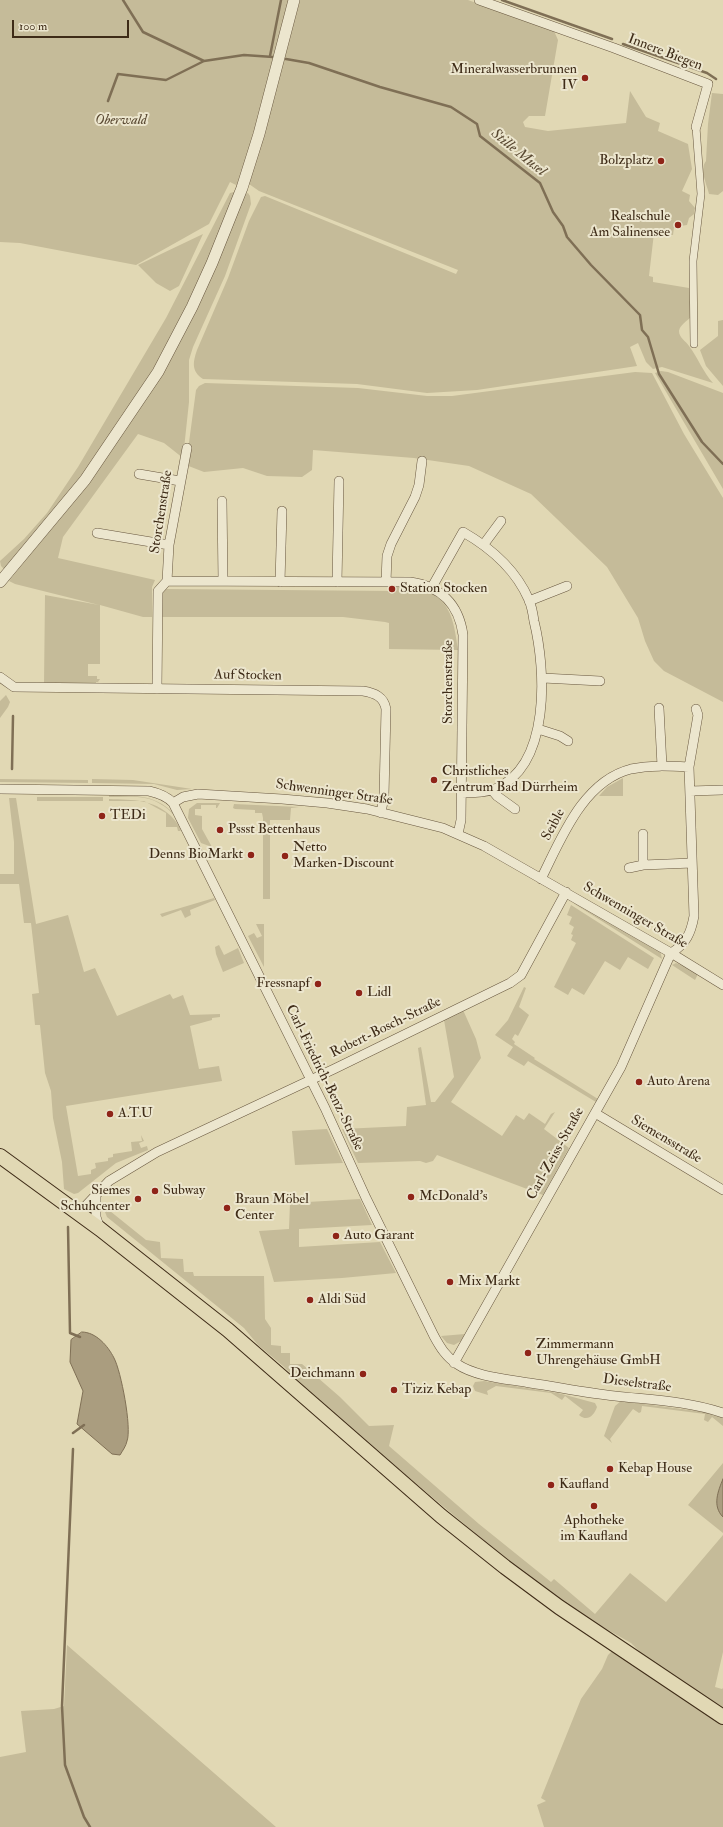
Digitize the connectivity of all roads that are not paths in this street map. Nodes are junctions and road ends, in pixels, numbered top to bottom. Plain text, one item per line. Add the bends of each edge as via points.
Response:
1 (294, 0) edge
2 (479, 0) edge
3 (696, 127) joint
4 (694, 344) dead end
5 (187, 448) dead end
6 (422, 461) dead end
7 (139, 474) dead end
8 (180, 481) junction
9 (339, 482) dead end
10 (222, 501) dead end
11 (282, 511) dead end
12 (501, 521) dead end
13 (97, 533) dead end
14 (484, 544) junction
15 (169, 545) junction
16 (167, 581) junction
17 (0, 582) edge
18 (223, 582) junction
19 (280, 582) junction
20 (337, 582) junction
21 (386, 582) junction
22 (568, 586) dead end
23 (432, 587) junction
24 (529, 601) junction
25 (0, 677) edge
26 (543, 678) junction
27 (600, 681) dead end
28 (157, 689) junction
29 (659, 708) dead end
30 (696, 709) dead end
31 (538, 729) junction
32 (568, 741) dead end
33 (662, 766) junction
34 (689, 767) junction
35 (0, 789) edge
36 (492, 790) junction
37 (723, 790) edge
38 (690, 791) junction
39 (462, 793) junction
40 (173, 803) junction
41 (515, 809) dead end
42 (382, 813) junction
43 (458, 834) junction
44 (643, 834) dead end
45 (692, 863) junction
46 (643, 865) junction
47 (629, 868) dead end
48 (541, 879) junction
49 (566, 892) junction
50 (671, 953) junction
51 (723, 985) edge
52 (311, 1079) junction
53 (595, 1113) junction
54 (0, 1156) edge
55 (723, 1190) edge
56 (96, 1195) junction
57 (79, 1213) junction
58 (100, 1229) junction
59 (454, 1363) junction
60 (723, 1413) edge
61 (723, 1717) edge

1 - 17 street via 242,188 196,300 158,372 85,480
2 - 3 street, Innere Biegen via 708,84
3 - 4 street, Innere Biegen via 700,194 693,261
5 - 8 street, Storchenstraße
6 - 21 street via 415,497 387,556
7 - 8 street
8 - 15 street, Storchenstraße
9 - 20 street
10 - 18 street
11 - 19 street
12 - 14 street
13 - 15 street
14 - 23 street via 463,532
14 - 24 street via 498,555 514,575
15 - 16 street, Storchenstraße
16 - 18 street, Storchenstraße
16 - 28 street, Storchenstraße via 158,591
18 - 19 street, Storchenstraße
19 - 20 street, Storchenstraße
20 - 21 street, Storchenstraße
21 - 23 street, Storchenstraße via 410,582
22 - 24 street
23 - 39 street, Storchenstraße via 449,602 462,625
24 - 26 street via 540,642
25 - 28 street, Auf Stocken via 14,687
26 - 27 street
26 - 31 street
28 - 42 street, Auf Stocken via 363,691 378,695 386,704
29 - 33 street
30 - 34 street via 698,715
31 - 32 street
31 - 36 street via 522,765 510,779
33 - 34 street, Seible
33 - 48 street, Seible via 625,771 596,788 575,814
34 - 38 street
35 - 40 street via 149,791 160,793
36 - 39 street
36 - 41 street
37 - 38 street
38 - 45 street
39 - 43 street, Storchenstraße
40 - 42 street, Schwenninger Straße via 183,797 198,794 220,795 301,800
40 - 52 street, Carl-Friedrich-Benz-Straße
42 - 43 street, Schwenninger Straße
43 - 48 street, Schwenninger Straße
44 - 46 street
45 - 46 street
45 - 50 street via 692,926 684,943
46 - 47 street
48 - 49 street, Schwenninger Straße
49 - 50 street, Schwenninger Straße
49 - 52 street, Robert-Bosch-Straße via 521,975 510,983
50 - 51 street, Schwenninger Straße
50 - 53 street, Carl-Zeiss-Straße via 621,1067
52 - 56 street, Robert-Bosch-Straße via 151,1156 108,1181
52 - 59 street, Carl-Friedrich-Benz-Straße via 434,1336
53 - 55 street, Siemensstraße
53 - 59 street, Carl-Zeiss-Straße
54 - 57 main road
56 - 57 street, Robert-Bosch-Straße
56 - 58 street via 96,1217
57 - 58 main road
58 - 61 main road via 228,1330 441,1516 505,1567 559,1607
59 - 60 street, Dieselstraße via 464,1369 498,1378 664,1401

